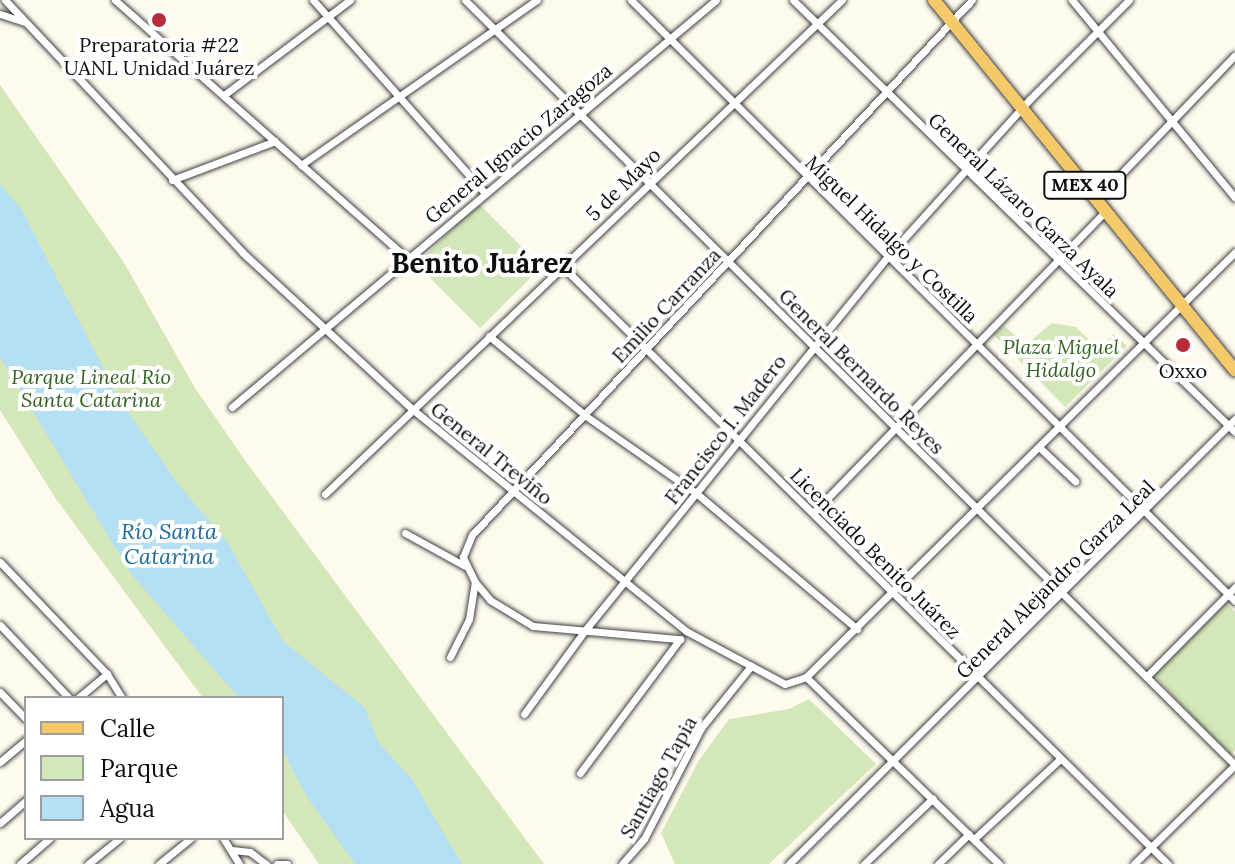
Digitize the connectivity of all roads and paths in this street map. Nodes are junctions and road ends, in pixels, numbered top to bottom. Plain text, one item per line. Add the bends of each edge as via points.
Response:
1 (5, 0) edge
2 (115, 0) edge
3 (313, 0) edge
4 (350, 0) edge
5 (465, 0) edge
6 (537, 0) edge
7 (631, 0) edge
8 (716, 0) edge
9 (793, 0) edge
10 (842, 0) edge
11 (934, 0) edge
12 (972, 0) edge
13 (1072, 0) edge
14 (1129, 0) edge
15 (0, 14) edge
16 (330, 15) junction
17 (951, 22) junction
18 (26, 23) junction
19 (817, 24) junction
20 (495, 31) junction
21 (1098, 33) junction
22 (669, 40) junction
23 (1235, 55) edge
24 (885, 94) junction
25 (224, 95) junction
26 (404, 96) junction
27 (731, 103) junction
28 (1022, 108) junction
29 (577, 114) junction
30 (1171, 124) junction
31 (275, 141) junction
32 (301, 165) junction
33 (966, 170) junction
34 (807, 178) junction
35 (172, 180) junction
36 (646, 184) junction
37 (484, 192) junction
38 (1235, 198) edge
39 (1097, 199) junction
40 (1107, 210) junction
41 (1235, 252) edge
42 (889, 255) junction
43 (405, 257) junction
44 (1057, 259) junction
45 (728, 262) junction
46 (561, 265) junction
47 (1182, 306) junction
48 (322, 327) junction
49 (489, 336) junction
50 (974, 342) junction
51 (1143, 342) junction
52 (813, 345) junction
53 (644, 350) junction
54 (1235, 370) edge
55 (232, 407) dead end
56 (412, 409) junction
57 (586, 416) junction
58 (1061, 426) junction
59 (1233, 426) edge
60 (896, 428) junction
61 (737, 439) junction
62 (1039, 447) junction
63 (1075, 481) dead end
64 (513, 491) junction
65 (696, 493) junction
66 (325, 494) dead end
67 (977, 507) junction
68 (1146, 511) junction
69 (814, 512) junction
70 (405, 533) dead end
71 (0, 562) edge
72 (465, 566) junction
73 (475, 582) junction
74 (624, 582) junction
75 (1232, 590) edge
76 (894, 593) junction
77 (1064, 593) junction
78 (1235, 601) edge
79 (0, 625) edge
80 (586, 629) junction
81 (857, 629) junction
82 (686, 631) junction
83 (680, 639) junction
84 (450, 657) dead end
85 (751, 666) junction
86 (107, 674) junction
87 (1147, 676) junction
88 (806, 677) junction
89 (979, 678) junction
90 (0, 692) edge
91 (67, 696) edge
92 (80, 696) edge
93 (121, 696) edge
94 (524, 714) dead end
95 (24, 717) edge
96 (24, 742) edge
97 (1060, 759) junction
98 (896, 760) junction
99 (0, 762) edge
100 (1235, 765) edge
101 (580, 773) dead end
102 (933, 798) junction
103 (24, 802) edge
104 (0, 823) edge
105 (971, 836) junction
106 (48, 840) edge
107 (118, 840) edge
108 (189, 840) edge
109 (224, 840) edge
110 (1151, 847) junction
111 (232, 850) junction
112 (237, 863) edge
113 (20, 864) edge
114 (88, 864) edge
115 (159, 864) edge
116 (266, 864) edge
117 (277, 864) edge
118 (287, 864) edge
119 (622, 864) edge
120 (789, 864) edge
121 (864, 864) edge
122 (938, 864) edge
123 (999, 864) edge
124 (1134, 864) edge
125 (1168, 864) edge

1 - 18 street, General Treviño
2 - 25 street
3 - 16 street
4 - 16 street
5 - 20 street, General Bernardo Reyes
6 - 20 street
7 - 22 street, Miguel Hidalgo y Costilla
8 - 22 street, General Ignacio Zaragoza
9 - 19 street, General Lázaro Garza Ayala
10 - 19 street, 5 de Mayo
11 - 17 main road, MEX 40
12 - 17 street, Emilio Carranza
13 - 21 street
14 - 21 street, Francisco I. Madero
15 - 18 street
16 - 25 street
16 - 26 street
17 - 24 street, Emilio Carranza
17 - 28 main road, MEX 40
18 - 35 street, General Treviño
19 - 24 street, General Lázaro Garza Ayala
19 - 27 street, 5 de Mayo
20 - 26 street
20 - 29 street, General Bernardo Reyes
21 - 28 street, Francisco I. Madero
21 - 30 street
22 - 27 street, Miguel Hidalgo y Costilla
22 - 29 street, General Ignacio Zaragoza
23 - 30 street
24 - 33 street, General Lázaro Garza Ayala
24 - 34 street, Emilio Carranza
25 - 31 street
26 - 32 street
26 - 37 street
27 - 34 street, Miguel Hidalgo y Costilla
27 - 36 street, 5 de Mayo
28 - 33 street, Francisco I. Madero
28 - 39 main road, MEX 40
29 - 36 street, General Bernardo Reyes
29 - 37 street, General Ignacio Zaragoza
30 - 38 street
30 - 39 street
31 - 32 street
31 - 35 street
32 - 43 street
33 - 42 street, Francisco I. Madero
33 - 44 street, General Lázaro Garza Ayala
34 - 42 street, Miguel Hidalgo y Costilla
34 - 45 street, Emilio Carranza
35 - 48 street, General Treviño
36 - 45 street, General Bernardo Reyes
36 - 46 street, 5 de Mayo
37 - 43 street, General Ignacio Zaragoza
39 - 40 main road, MEX 40
40 - 44 street
40 - 47 main road, MEX 40
41 - 47 street
42 - 50 street, Miguel Hidalgo y Costilla
42 - 52 street, Francisco I. Madero
43 - 48 street, General Ignacio Zaragoza
44 - 50 street
44 - 51 street, General Lázaro Garza Ayala
45 - 52 street, General Bernardo Reyes
45 - 53 street, Emilio Carranza
46 - 49 street, 5 de Mayo
46 - 53 street, Licenciado Benito Juárez
47 - 51 street
47 - 54 main road, MEX 40
48 - 55 street, General Ignacio Zaragoza
48 - 56 street, General Treviño
49 - 56 street, 5 de Mayo
49 - 57 street
50 - 58 street, Miguel Hidalgo y Costilla
50 - 60 street
51 - 58 street
51 - 59 street, General Lázaro Garza Ayala
52 - 60 street, General Bernardo Reyes
52 - 61 street, Francisco I. Madero
53 - 57 street, Emilio Carranza
53 - 61 street, Licenciado Benito Juárez
56 - 64 street, General Treviño
56 - 66 street, 5 de Mayo
57 - 64 street, Emilio Carranza
57 - 65 street
58 - 62 street
58 - 68 street, Miguel Hidalgo y Costilla
59 - 68 street, General Alejandro Garza Leal
60 - 67 street, General Bernardo Reyes
60 - 69 street
61 - 65 street, Francisco I. Madero
61 - 69 street, Licenciado Benito Juárez
62 - 63 street
62 - 67 street
64 - 72 street, Emilio Carranza via 465,547
64 - 74 street, General Treviño
65 - 74 street, Francisco I. Madero
65 - 81 street
67 - 76 street
67 - 77 street, General Bernardo Reyes
68 - 75 street, Miguel Hidalgo y Costilla
68 - 77 street, General Alejandro Garza Leal
69 - 76 street, Licenciado Benito Juárez
70 - 72 street
71 - 86 street
72 - 73 street
73 - 80 street via 490,600 533,626
73 - 84 street via 467,630
74 - 80 street, Francisco I. Madero
74 - 82 street, General Treviño
75 - 78 street, Miguel Hidalgo y Costilla
75 - 87 street
76 - 81 street
76 - 89 street, Licenciado Benito Juárez
77 - 87 street, General Bernardo Reyes
77 - 89 street, General Alejandro Garza Leal
79 - 91 street
80 - 83 street
80 - 94 street, Francisco I. Madero
81 - 88 street
82 - 83 street
82 - 85 street, General Treviño
83 - 101 street
85 - 88 street, General Treviño via 785,684
85 - 119 street, Santiago Tapia via 701,728 644,839
86 - 92 street
86 - 93 street
87 - 100 street, General Bernardo Reyes
88 - 98 street
89 - 97 street, Licenciado Benito Juárez
89 - 98 street, General Alejandro Garza Leal
90 - 95 street
96 - 99 street
97 - 105 street
97 - 110 street, Licenciado Benito Juárez
98 - 102 street
98 - 120 street, General Alejandro Garza Leal
100 - 110 street
102 - 105 street
102 - 121 street
103 - 104 street
105 - 122 street
105 - 123 street
106 - 113 street
107 - 114 street
108 - 115 street
109 - 111 street
110 - 124 street
110 - 125 street, Licenciado Benito Juárez
111 - 112 street
111 - 116 street via 250,852
117 - 118 street

